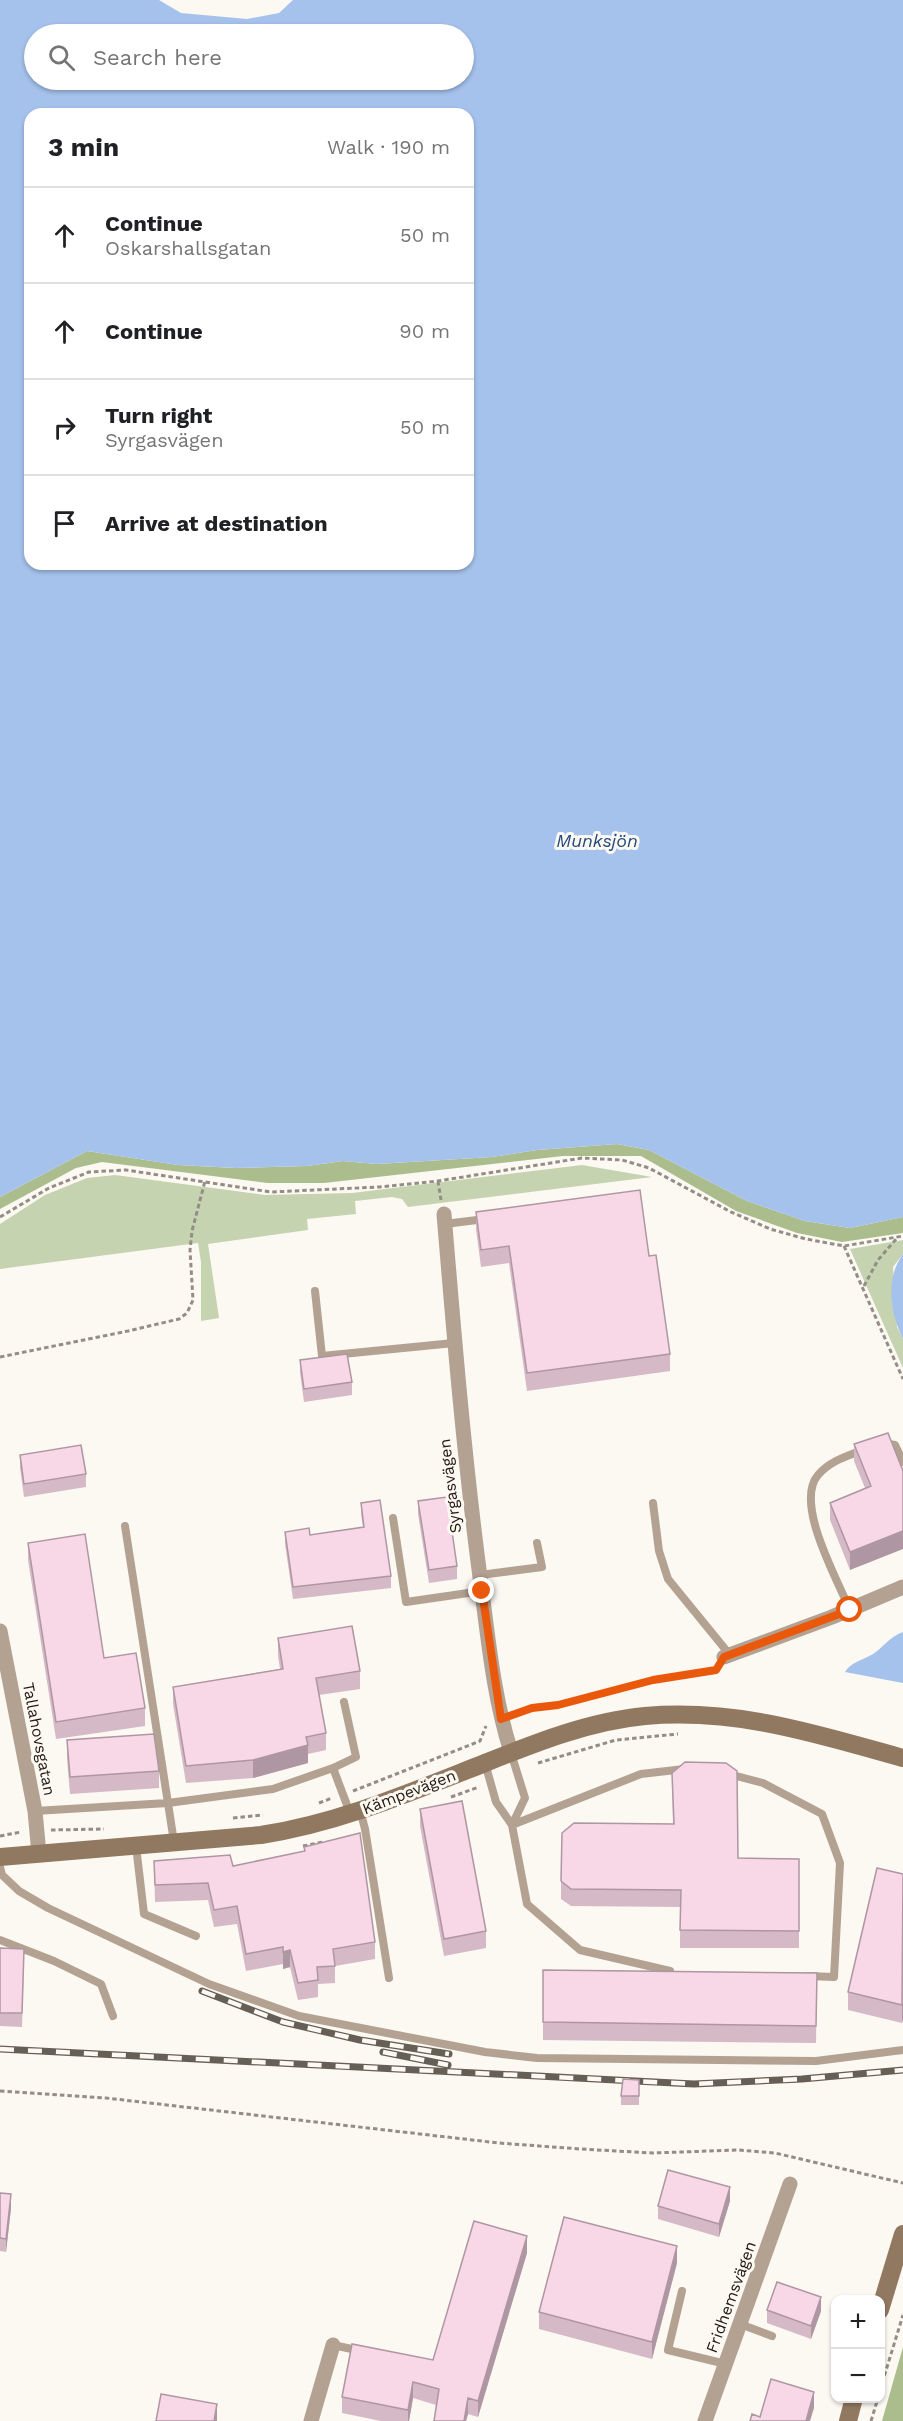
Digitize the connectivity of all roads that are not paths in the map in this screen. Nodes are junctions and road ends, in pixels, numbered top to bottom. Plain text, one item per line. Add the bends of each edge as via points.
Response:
1 (492, 1218) edge
2 (444, 1219) joint
3 (315, 1291) dead end
4 (454, 1343) junction
5 (903, 1462) edge
6 (653, 1503) dead end
7 (393, 1518) dead end
8 (125, 1526) dead end
9 (537, 1543) dead end
10 (480, 1575) junction
11 (903, 1587) edge
12 (482, 1591) junction
13 (850, 1610) junction
14 (0, 1631) edge
15 (727, 1656) joint
16 (344, 1702) dead end
17 (811, 1732) junction
18 (903, 1747) edge
19 (511, 1752) junction
20 (903, 1758) edge
21 (485, 1763) junction
22 (333, 1768) junction
23 (697, 1770) edge
24 (718, 1773) edge
25 (168, 1803) junction
26 (35, 1810) junction
27 (355, 1812) junction
28 (512, 1825) junction
29 (174, 1843) junction
30 (136, 1846) junction
31 (39, 1854) junction
32 (0, 1857) edge
33 (0, 1867) edge
34 (196, 1936) dead end
35 (0, 1940) edge
36 (685, 1972) edge
37 (799, 1976) edge
38 (389, 1978) dead end
39 (113, 2016) dead end
40 (903, 2050) edge
41 (790, 2184) dead end
42 (903, 2234) edge
43 (682, 2291) dead end
44 (885, 2295) edge
45 (740, 2324) junction
46 (772, 2336) dead end
47 (333, 2345) joint
48 (375, 2354) edge
49 (726, 2364) junction
50 (853, 2403) edge
51 (310, 2421) edge
52 (705, 2421) edge
53 (848, 2421) edge

1 - 2 lane
2 - 4 street, Syrgasvägen
3 - 4 lane via 322,1356
4 - 10 street, Syrgasvägen via 464,1461
5 - 13 lane via 895,1444 885,1442 835,1461 818,1475 810,1490 809,1505 818,1533
6 - 15 lane via 659,1551 668,1579
7 - 12 lane via 406,1602
8 - 25 lane
9 - 10 lane via 542,1567
10 - 12 street, Syrgasvägen
11 - 13 street
12 - 19 street, Syrgasvägen via 501,1719
13 - 15 street
14 - 26 street, Tallahovsgatan
16 - 22 lane via 356,1757
17 - 18 main road, Kämpevägen
17 - 19 main road, Kämpevägen via 758,1720 706,1715 644,1716 567,1733
17 - 20 main road, Kämpevägen
19 - 21 main road, Kämpevägen
19 - 28 lane via 525,1798
21 - 27 main road, Kämpevägen
21 - 28 lane via 496,1802
22 - 25 lane via 273,1789
22 - 27 lane
23 - 28 lane via 641,1774
24 - 37 lane via 763,1783 822,1814 840,1863 834,1977
25 - 26 lane
25 - 29 lane
26 - 31 street, Tallahovsgatan
27 - 29 main road, Kämpevägen via 282,1832
27 - 38 lane via 365,1829
28 - 36 lane via 527,1904 580,1950 662,1971
29 - 30 main road, Kämpevägen
30 - 31 main road, Kämpevägen
30 - 34 lane via 144,1914
31 - 32 main road, Kämpevägen
33 - 40 lane via 2,1875 19,1891 48,1908 209,1984 299,2016 485,2052 537,2058 816,2061
35 - 39 lane via 54,1960 101,1984
41 - 45 street, Fridhemsvägen
42 - 44 main road
43 - 49 lane via 668,2350
45 - 46 lane
45 - 49 street, Fridhemsvägen
47 - 48 lane
47 - 51 street
49 - 52 street, Fridhemsvägen
50 - 53 main road

